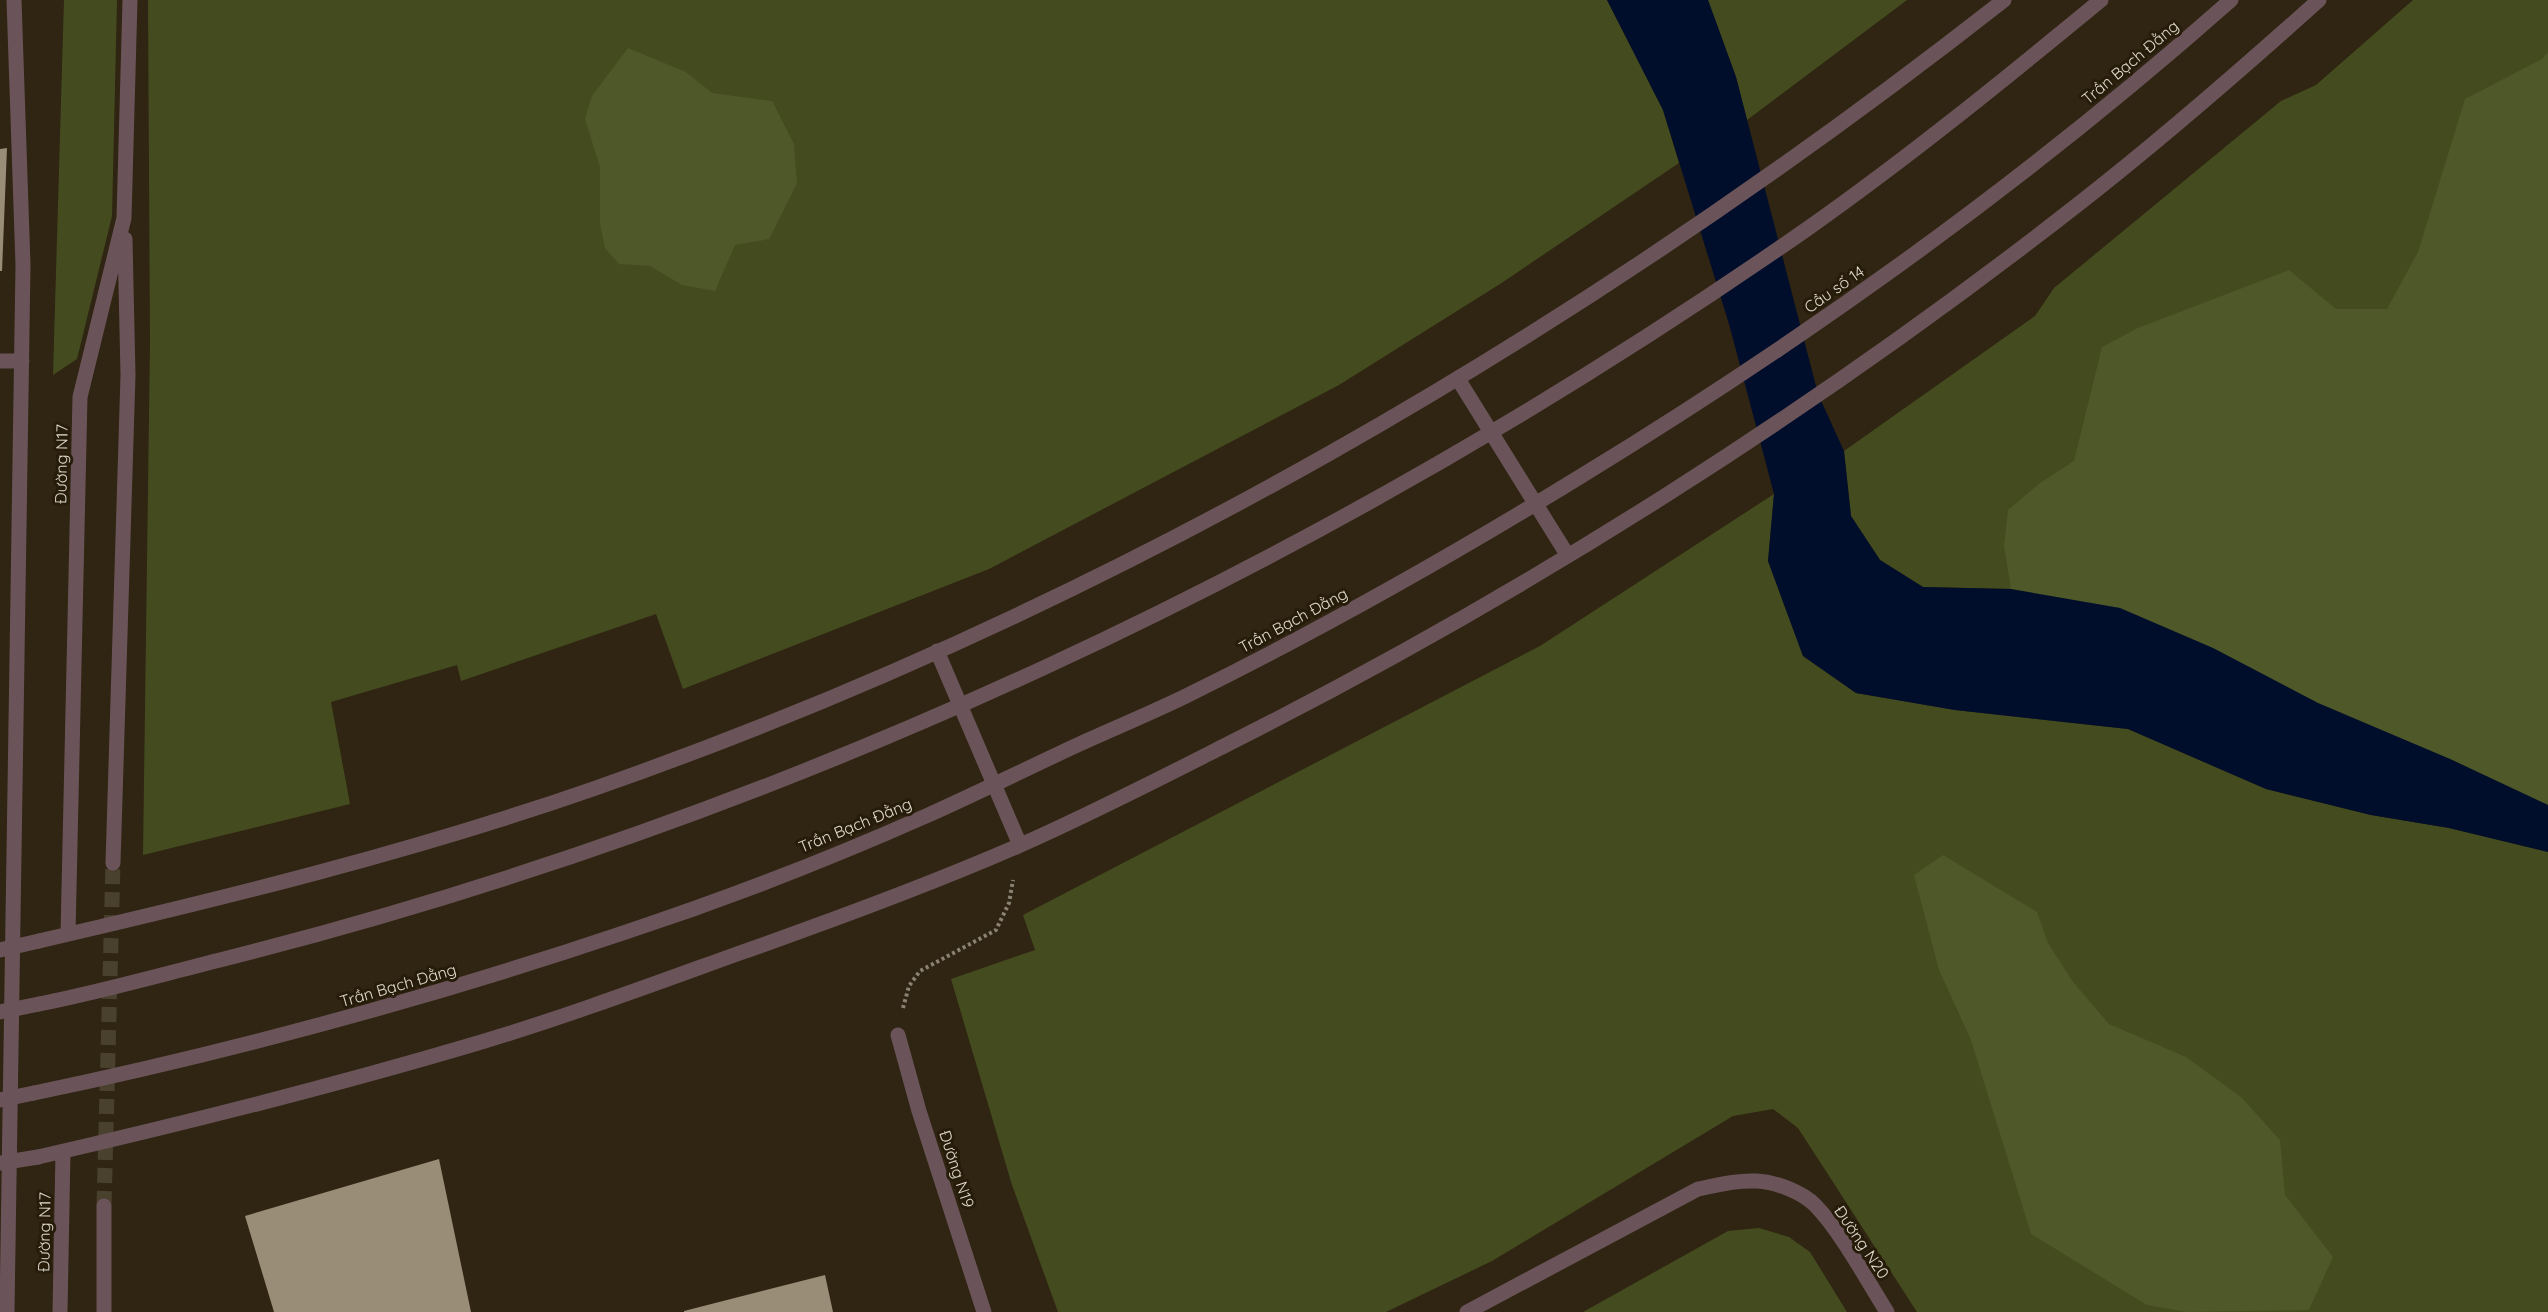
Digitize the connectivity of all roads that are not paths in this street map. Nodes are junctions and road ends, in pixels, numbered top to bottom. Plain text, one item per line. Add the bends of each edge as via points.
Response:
1 (14, 0) edge
2 (130, 0) edge
3 (2004, 0) edge
4 (2101, 0) edge
5 (2231, 0) edge
6 (2319, 0) edge
7 (2051, 151) joint
8 (124, 218) junction
9 (0, 361) edge
10 (22, 361) junction
11 (1458, 379) junction
12 (1491, 431) junction
13 (1631, 446) joint
14 (1536, 504) junction
15 (1568, 556) junction
16 (937, 651) junction
17 (961, 706) junction
18 (994, 785) junction
19 (1020, 845) junction
20 (113, 863) tunnel mouth
21 (68, 934) junction
22 (0, 950) edge
23 (0, 1012) edge
24 (898, 1035) road end
25 (0, 1100) edge
26 (63, 1152) junction
27 (0, 1163) edge
28 (104, 1206) tunnel mouth
29 (8, 1312) edge
30 (60, 1312) edge
31 (104, 1312) edge
32 (984, 1312) edge
33 (1467, 1312) edge
34 (1887, 1312) edge

1 - 10 street via 23,265
2 - 8 street, Đường N17
3 - 11 street via 1773,173 1551,323
4 - 12 street via 2002,82 1809,227 1586,376
5 - 7 street, Trần Bạch Đằng
6 - 15 street via 2085,199 1880,350
7 - 13 street, Cầu số 14 via 1842,306
8 - 20 street via 128,375
8 - 21 street, Đường N17 via 80,397
9 - 10 street
10 - 29 street
11 - 12 street
11 - 16 street via 1262,493 1083,584
12 - 14 street
12 - 17 street via 1392,491 1266,559
13 - 14 street, Trần Bạch Đằng
14 - 15 street
14 - 18 street, Trần Bạch Đằng via 1433,565 1184,697
15 - 19 street via 1452,626 1286,715
16 - 17 street
16 - 21 street via 737,735 484,825 260,888
17 - 18 street
17 - 23 street, bridge via 700,812 513,878 321,935
18 - 19 street
18 - 25 street, Trần Bạch Đằng, bridge via 752,886 627,932 421,998 188,1060
19 - 26 street via 850,914 484,1041 334,1084
21 - 22 street, bridge
24 - 32 street, Đường N19
26 - 27 street, bridge
26 - 30 street, Đường N17
28 - 31 street
33 - 34 street, Đường N20 via 1698,1189 1758,1181 1784,1187 1814,1204

